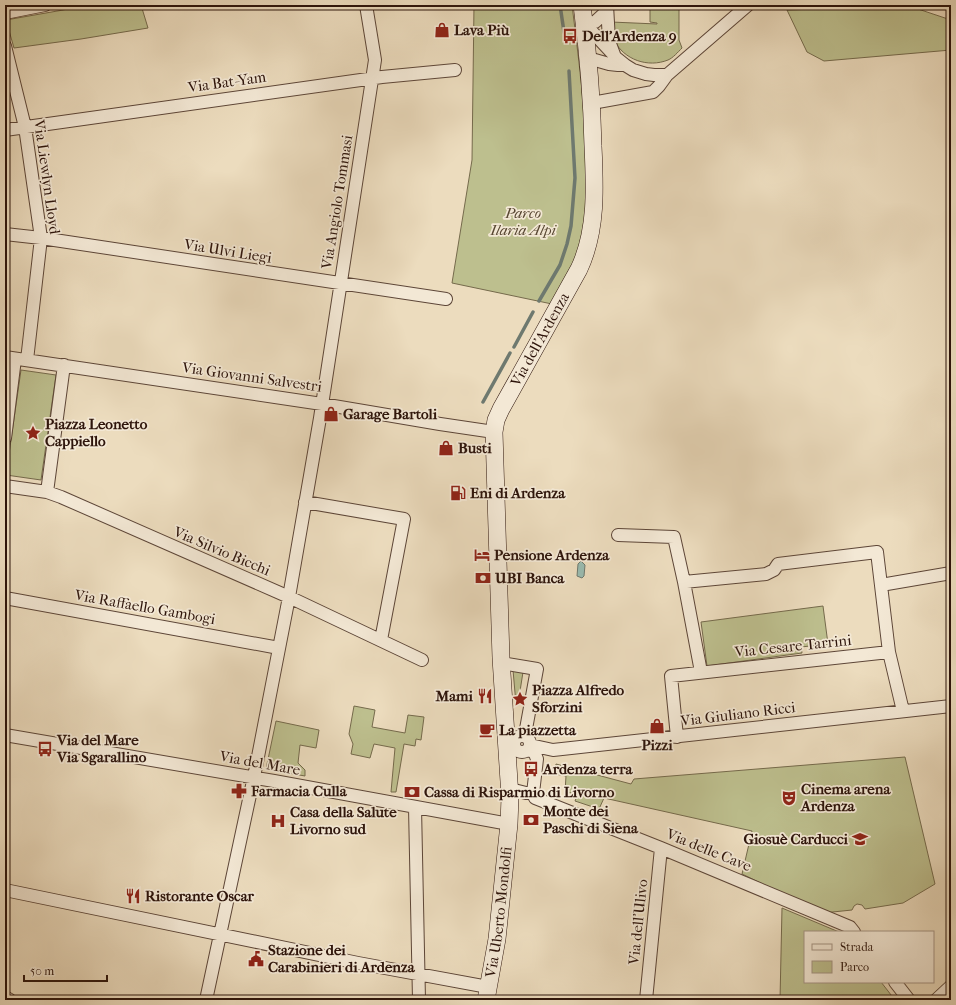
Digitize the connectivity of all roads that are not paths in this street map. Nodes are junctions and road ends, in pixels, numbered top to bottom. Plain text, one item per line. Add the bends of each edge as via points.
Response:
1 (45, 5) edge
2 (366, 5) edge
3 (582, 5) edge
4 (748, 5) edge
5 (607, 8) edge
6 (5, 13) edge
7 (584, 23) junction
8 (5, 46) edge
9 (588, 58) junction
10 (620, 61) junction
11 (455, 70) dead end
12 (667, 75) junction
13 (373, 78) junction
14 (592, 103) junction
15 (25, 127) junction
16 (5, 130) edge
17 (5, 234) edge
18 (41, 238) junction
19 (341, 284) junction
20 (446, 299) dead end
21 (16, 359) edge
22 (64, 366) junction
23 (322, 404) junction
24 (494, 432) junction
25 (5, 438) edge
26 (5, 486) edge
27 (47, 492) junction
28 (305, 502) junction
29 (618, 535) dead end
30 (951, 573) edge
31 (684, 582) junction
32 (881, 585) junction
33 (289, 597) junction
34 (5, 598) edge
35 (381, 640) junction
36 (279, 648) junction
37 (889, 652) junction
38 (422, 660) dead end
39 (501, 660) junction
40 (700, 672) junction
41 (951, 706) edge
42 (903, 711) junction
43 (5, 735) edge
44 (677, 737) junction
45 (518, 743) junction
46 (253, 778) junction
47 (520, 793) junction
48 (415, 807) junction
49 (509, 824) junction
50 (662, 848) junction
51 (5, 890) edge
52 (853, 931) edge
53 (221, 934) junction
54 (418, 974) junction
55 (896, 983) edge
56 (951, 986) edge
57 (487, 994) edge
58 (5, 997) edge
59 (10, 1000) edge
60 (206, 1000) edge
61 (419, 1000) edge
62 (646, 1000) edge
63 (909, 1000) edge
64 (936, 1000) edge

1 - 6 street
2 - 13 street, Via Angiolo Tommasi via 375,60
3 - 7 main road, Via dell'Ardenza
4 - 12 street
5 - 7 street via 595,22
5 - 10 street via 608,37
7 - 9 main road, Via dell'Ardenza
7 - 10 street
8 - 15 street, Via Liewlyn Lloyd
9 - 10 street via 618,66
9 - 14 main road, Via dell'Ardenza
10 - 12 street via 633,70 646,74
11 - 13 street, Via Bat-Yam
12 - 14 street via 653,92
13 - 15 street, Via Bat-Yam
13 - 19 street, Via Angiolo Tommasi
14 - 24 main road, Via dell'Ardenza via 594,181 587,250 501,409
15 - 16 street, Via Bat-Yam
15 - 18 street, Via Liewlyn Lloyd
17 - 18 street, Via Ulvi Liegi
18 - 19 street, Via Ulvi Liegi
18 - 21 street, Via Liewlyn Lloyd
19 - 20 street, Via Ulvi Liegi
19 - 23 street, Via Angiolo Tommasi
21 - 22 street, Via Giovanni Salvestri
21 - 25 street, Via Liewlyn Lloyd
22 - 23 street, Via Giovanni Salvestri
22 - 27 street
23 - 24 street, Via Giovanni Salvestri
23 - 28 street, Via Angiolo Tommasi
24 - 39 main road, Via dell'Ardenza
26 - 27 street, Via Silvio Bicchi
27 - 33 street, Via Silvio Bicchi
28 - 33 street, Via Angiolo Tommasi
28 - 35 street via 404,519
29 - 31 street via 674,537
30 - 32 street
31 - 32 street via 766,574 774,570 778,564 877,552
31 - 40 street
32 - 37 street
33 - 35 street, Via Silvio Bicchi
33 - 36 street, Via Angiolo Tommasi
34 - 36 street, Via Raffaello Gambogi
35 - 38 street, Via Silvio Bicchi
36 - 46 street, Via Angiolo Tommasi
37 - 40 street, Via Cesare Tarrini
37 - 42 street
39 - 45 main road
39 - 45 street via 538,669 526,728
40 - 44 street, Via Cesare Tarrini via 671,676
41 - 42 street, Via Giuliano Ricci
42 - 44 street, Via Giuliano Ricci
43 - 46 street, Via del Mare
44 - 45 street, Via Giuliano Ricci via 553,750
45 - 47 main road
45 - 47 street via 535,754 537,759
46 - 48 street, Via del Mare
46 - 53 street, Via Angiolo Tommasi
47 - 49 main road
47 - 50 street, Via delle Cave
48 - 49 street, Via del Mare
48 - 54 street
49 - 57 main road, Via Uberto Mondolfi via 497,939
50 - 52 street, Via delle Cave via 850,927
50 - 62 street, Via dell'Ulivo
51 - 53 street
53 - 54 street
53 - 60 street, Via Angiolo Tommasi
54 - 57 street
54 - 61 street
55 - 63 street
56 - 64 street
58 - 59 street

